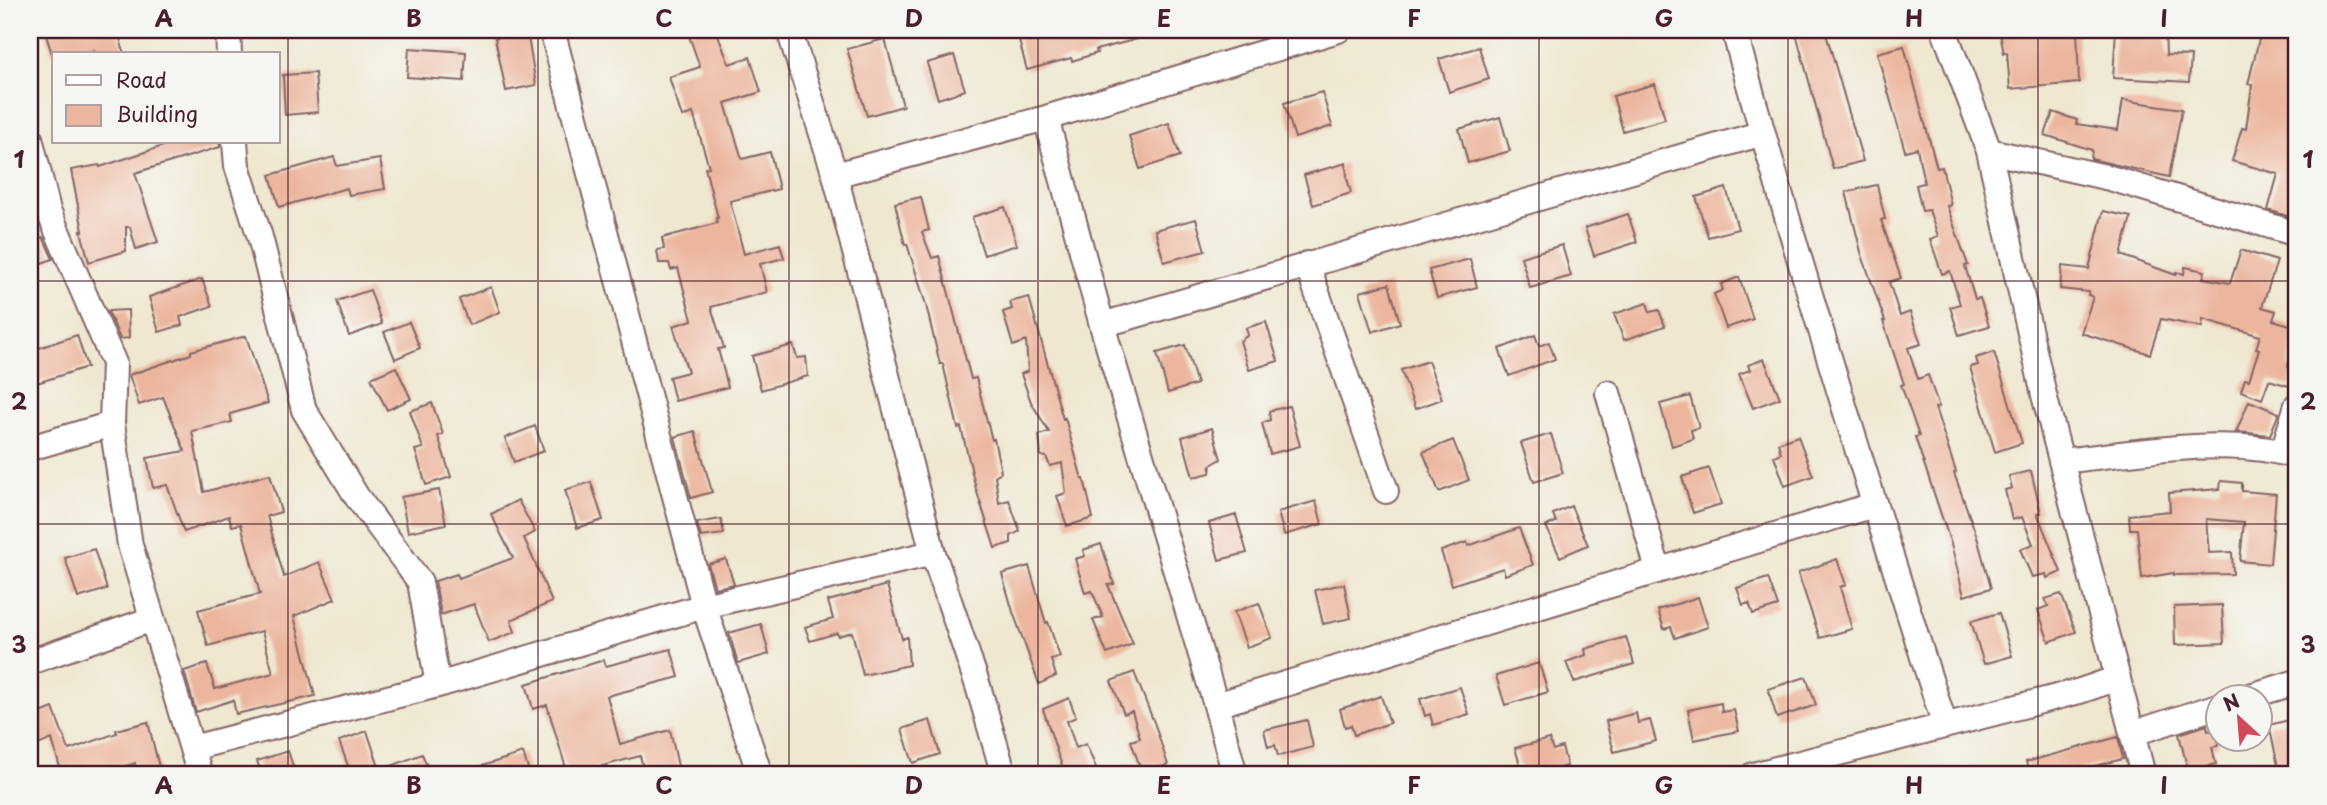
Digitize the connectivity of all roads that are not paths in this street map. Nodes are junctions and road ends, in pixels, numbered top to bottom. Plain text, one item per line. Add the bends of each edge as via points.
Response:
1 (228, 30) edge
2 (552, 30) edge
3 (789, 30) edge
4 (1338, 30) edge
5 (1734, 30) edge
6 (1944, 30) edge
7 (229, 52) edge
8 (1045, 118) junction
9 (1763, 133) junction
10 (30, 138) edge
11 (236, 144) edge
12 (1989, 151) junction
13 (835, 175) junction
14 (2297, 234) edge
15 (1307, 264) junction
16 (1102, 325) junction
17 (1608, 393) dead end
18 (2297, 405) edge
19 (112, 424) junction
20 (30, 448) edge
21 (2290, 455) edge
22 (2061, 461) junction
23 (1386, 491) dead end
24 (1874, 505) junction
25 (933, 553) junction
26 (1658, 570) junction
27 (704, 606) junction
28 (152, 619) junction
29 (30, 662) edge
30 (2118, 678) junction
31 (2297, 682) edge
32 (438, 685) junction
33 (2274, 689) edge
34 (1216, 705) junction
35 (2204, 710) edge
36 (1945, 726) junction
37 (2134, 733) junction
38 (192, 748) junction
39 (200, 775) edge
40 (760, 775) edge
41 (1004, 775) edge
42 (1235, 775) edge
43 (1753, 775) edge
44 (2143, 775) edge

1 - 7 street
2 - 27 street
3 - 13 street
4 - 8 street
5 - 9 street
6 - 12 street
8 - 13 street
8 - 16 street
9 - 15 street
9 - 24 street
10 - 19 street via 48,210 114,363
11 - 32 street via 237,166 304,410 357,497 419,582
12 - 14 street via 2110,178
12 - 22 street
13 - 25 street
15 - 16 street
15 - 23 street
16 - 34 street
17 - 26 street
18 - 21 street
19 - 20 street
19 - 28 street via 130,545
21 - 22 street via 2211,446
22 - 30 street
24 - 26 street
24 - 36 street
25 - 27 street
25 - 41 street
26 - 34 street
27 - 32 street
27 - 40 street
28 - 29 street
28 - 38 street
30 - 36 street
30 - 37 street
31 - 33 street
32 - 38 street
34 - 42 street
35 - 37 street
36 - 43 street
37 - 44 street
38 - 39 street

